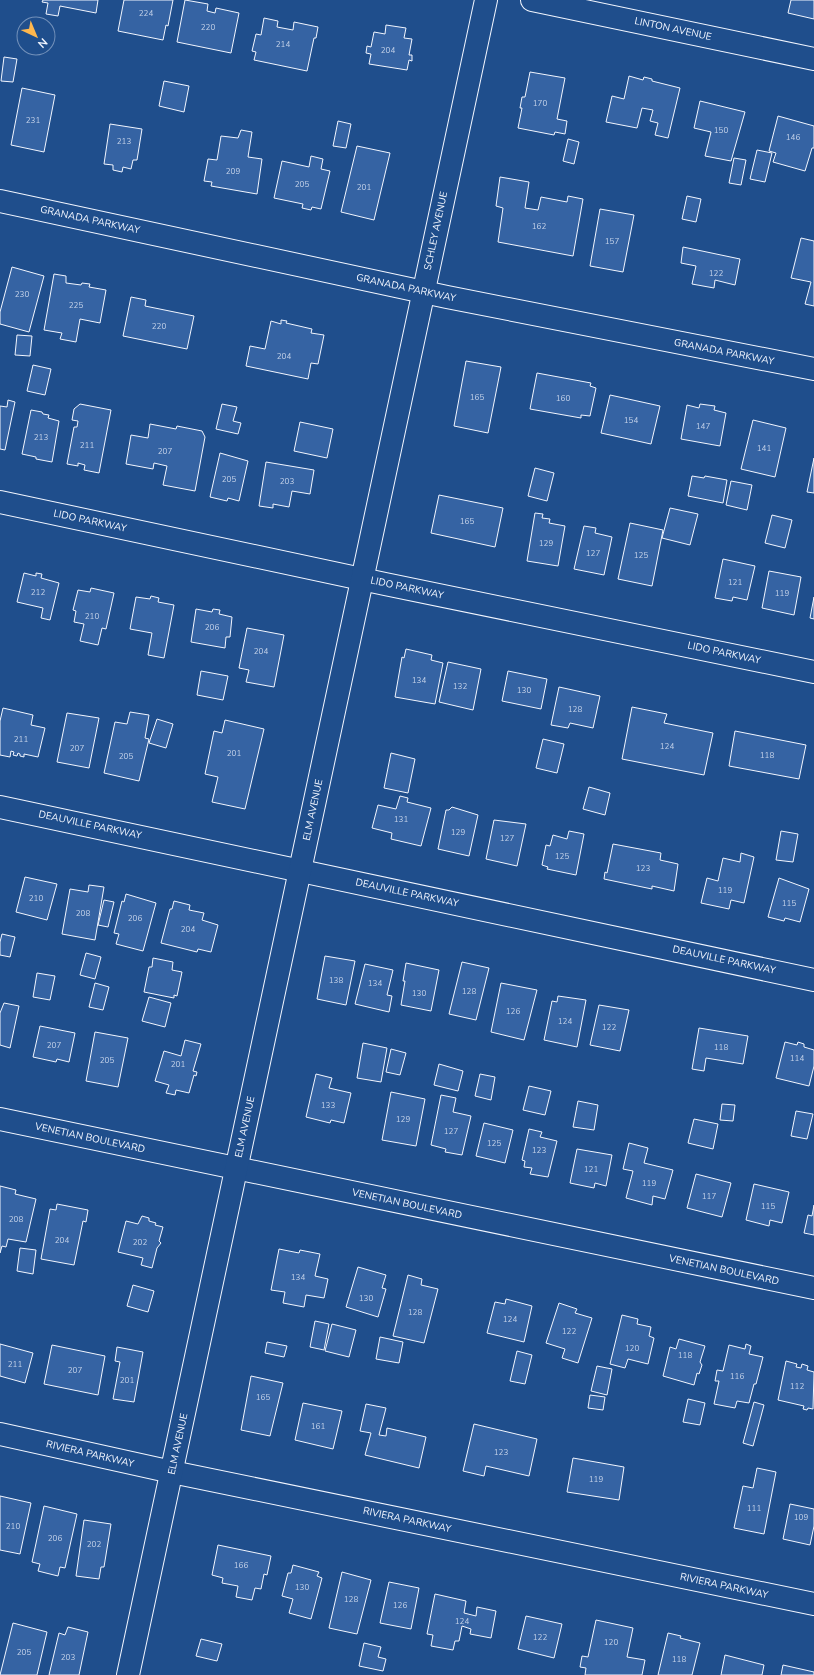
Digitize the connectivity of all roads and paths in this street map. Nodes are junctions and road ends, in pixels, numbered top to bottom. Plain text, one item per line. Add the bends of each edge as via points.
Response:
1 (486, 0) edge
2 (532, 0) edge
3 (814, 59) edge
4 (0, 201) edge
5 (423, 292) junction
6 (814, 369) edge
7 (0, 502) edge
8 (362, 579) junction
9 (814, 672) edge
10 (0, 806) edge
11 (300, 870) junction
12 (814, 980) edge
13 (0, 1119) edge
14 (237, 1169) junction
15 (814, 1288) edge
16 (0, 1434) edge
17 (172, 1472) junction
18 (814, 1604) edge
19 (128, 1675) edge

1 - 5 street, SCHLEY AVENUE
2 - 3 street, LINTON AVENUE
4 - 5 street, GRANADA PARKWAY
5 - 6 street, GRANADA PARKWAY
5 - 8 street, SCHLEY AVENUE
7 - 8 street, LIDO PARKWAY
8 - 9 street, LIDO PARKWAY
8 - 11 street, ELM AVENUE
10 - 11 street, DEAUVILLE PARKWAY
11 - 12 street, DEAUVILLE PARKWAY
11 - 14 street, ELM AVENUE
13 - 14 street, VENETIAN BOULEVARD
14 - 15 street, VENETIAN BOULEVARD
14 - 17 street, ELM AVENUE
16 - 17 street, RIVIERA PARKWAY
17 - 18 street, RIVIERA PARKWAY
17 - 19 street, ELM AVENUE

